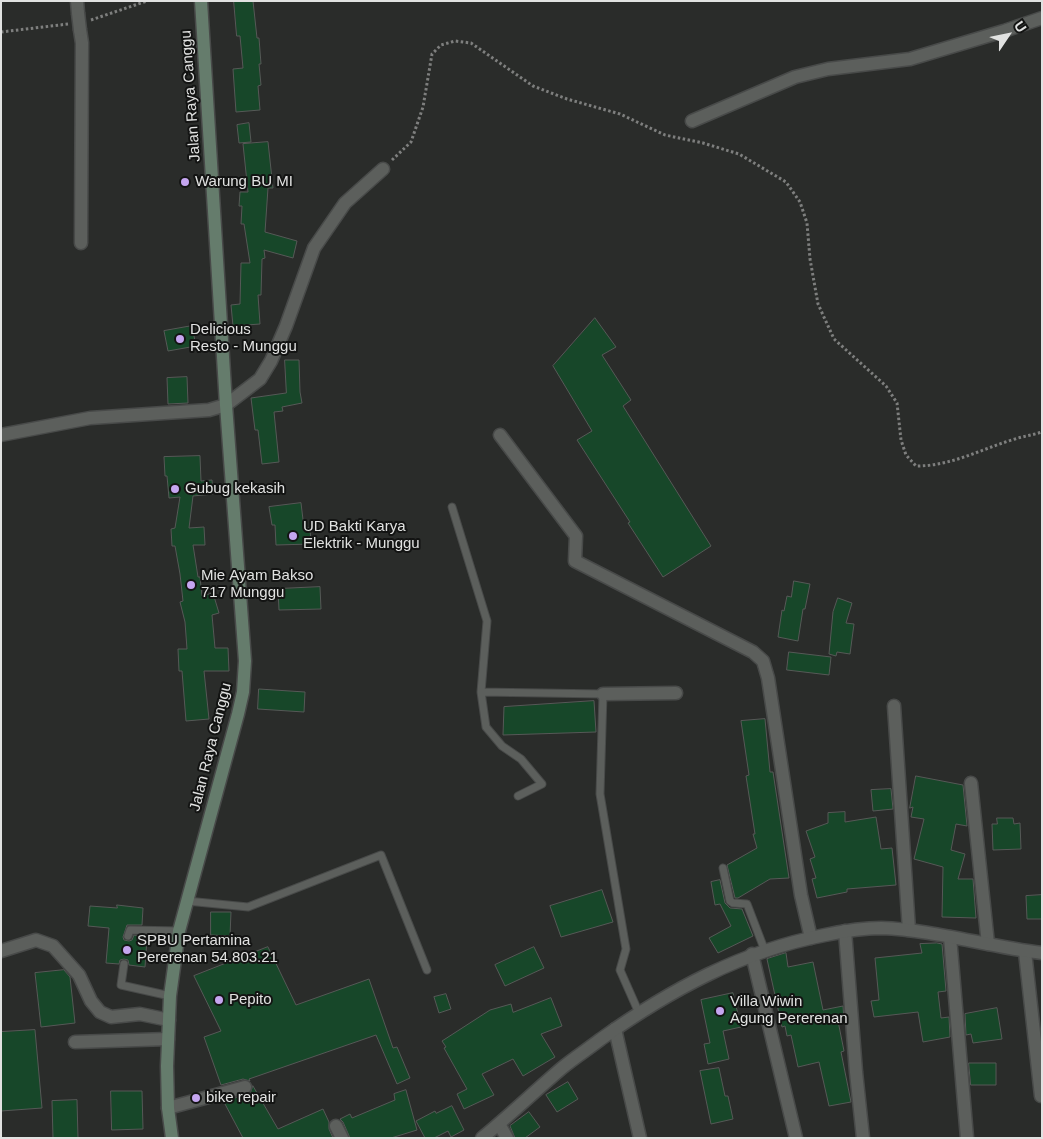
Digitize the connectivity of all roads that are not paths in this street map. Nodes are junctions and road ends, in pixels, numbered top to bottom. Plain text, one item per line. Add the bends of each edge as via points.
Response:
1 (201, 1) edge
2 (78, 7) edge
3 (1042, 18) edge
4 (692, 121) dead end
5 (383, 169) road end
6 (81, 243) dead end
7 (226, 405) junction
8 (1, 435) edge
9 (500, 435) dead end
10 (452, 507) dead end
11 (481, 692) junction
12 (676, 693) dead end
13 (603, 694) junction
14 (894, 706) dead end
15 (971, 783) dead end
16 (518, 796) dead end
17 (723, 868) dead end
18 (187, 901) junction
19 (909, 930) junction
20 (179, 931) junction
21 (845, 931) junction
22 (128, 936) dead end
23 (950, 937) junction
24 (812, 938) junction
25 (988, 944) junction
26 (1, 951) edge
27 (759, 952) junction
28 (1026, 952) junction
29 (1042, 953) edge
30 (124, 964) dead end
31 (427, 970) dead end
32 (170, 996) junction
33 (639, 1013) junction
34 (169, 1020) junction
35 (615, 1029) junction
36 (168, 1038) junction
37 (75, 1042) dead end
38 (245, 1087) dead end
39 (1041, 1096) edge
40 (168, 1108) junction
41 (499, 1124) junction
42 (336, 1126) dead end
43 (172, 1138) edge
44 (342, 1138) edge
45 (482, 1138) edge
46 (507, 1138) edge
47 (640, 1138) edge
48 (796, 1138) edge
49 (863, 1138) edge
50 (967, 1138) edge

1 - 7 main road, Jalan Raya Canggu
2 - 6 street, bridge via 82,43
3 - 4 street via 910,59 828,69 795,77
5 - 7 street via 346,203 314,248 271,361 260,378
7 - 8 street via 210,410 90,418
7 - 18 main road, Jalan Raya Canggu via 243,616 243,692
9 - 24 street via 576,536 575,560 752,652 763,661 801,895
10 - 11 lane via 487,621
11 - 13 lane
11 - 16 lane via 486,727 502,746 521,759 542,784
12 - 13 street
13 - 33 lane via 600,794 626,949 620,970
14 - 19 street
15 - 25 street
17 - 27 lane via 730,901 748,904
18 - 20 main road, Jalan Raya Canggu
18 - 31 lane via 248,907 381,855
19 - 21 street via 864,928
19 - 23 street
20 - 22 lane via 130,930
20 - 32 main road, Jalan Raya Canggu
21 - 24 street
21 - 49 street
23 - 25 street
23 - 50 street
24 - 27 street
25 - 28 street
26 - 34 street via 36,940 53,946 79,975 100,1012 118,1017 140,1014
27 - 33 street
27 - 48 street
28 - 29 street
28 - 39 street
30 - 32 lane via 122,985
32 - 34 main road, Jalan Raya Canggu
33 - 35 street
34 - 36 main road, Jalan Raya Canggu
35 - 41 street via 563,1067
35 - 47 street
36 - 37 street
36 - 40 main road, Jalan Raya Canggu
38 - 40 street
40 - 43 main road, Jalan Raya Canggu
41 - 45 street
41 - 46 street
42 - 44 street

